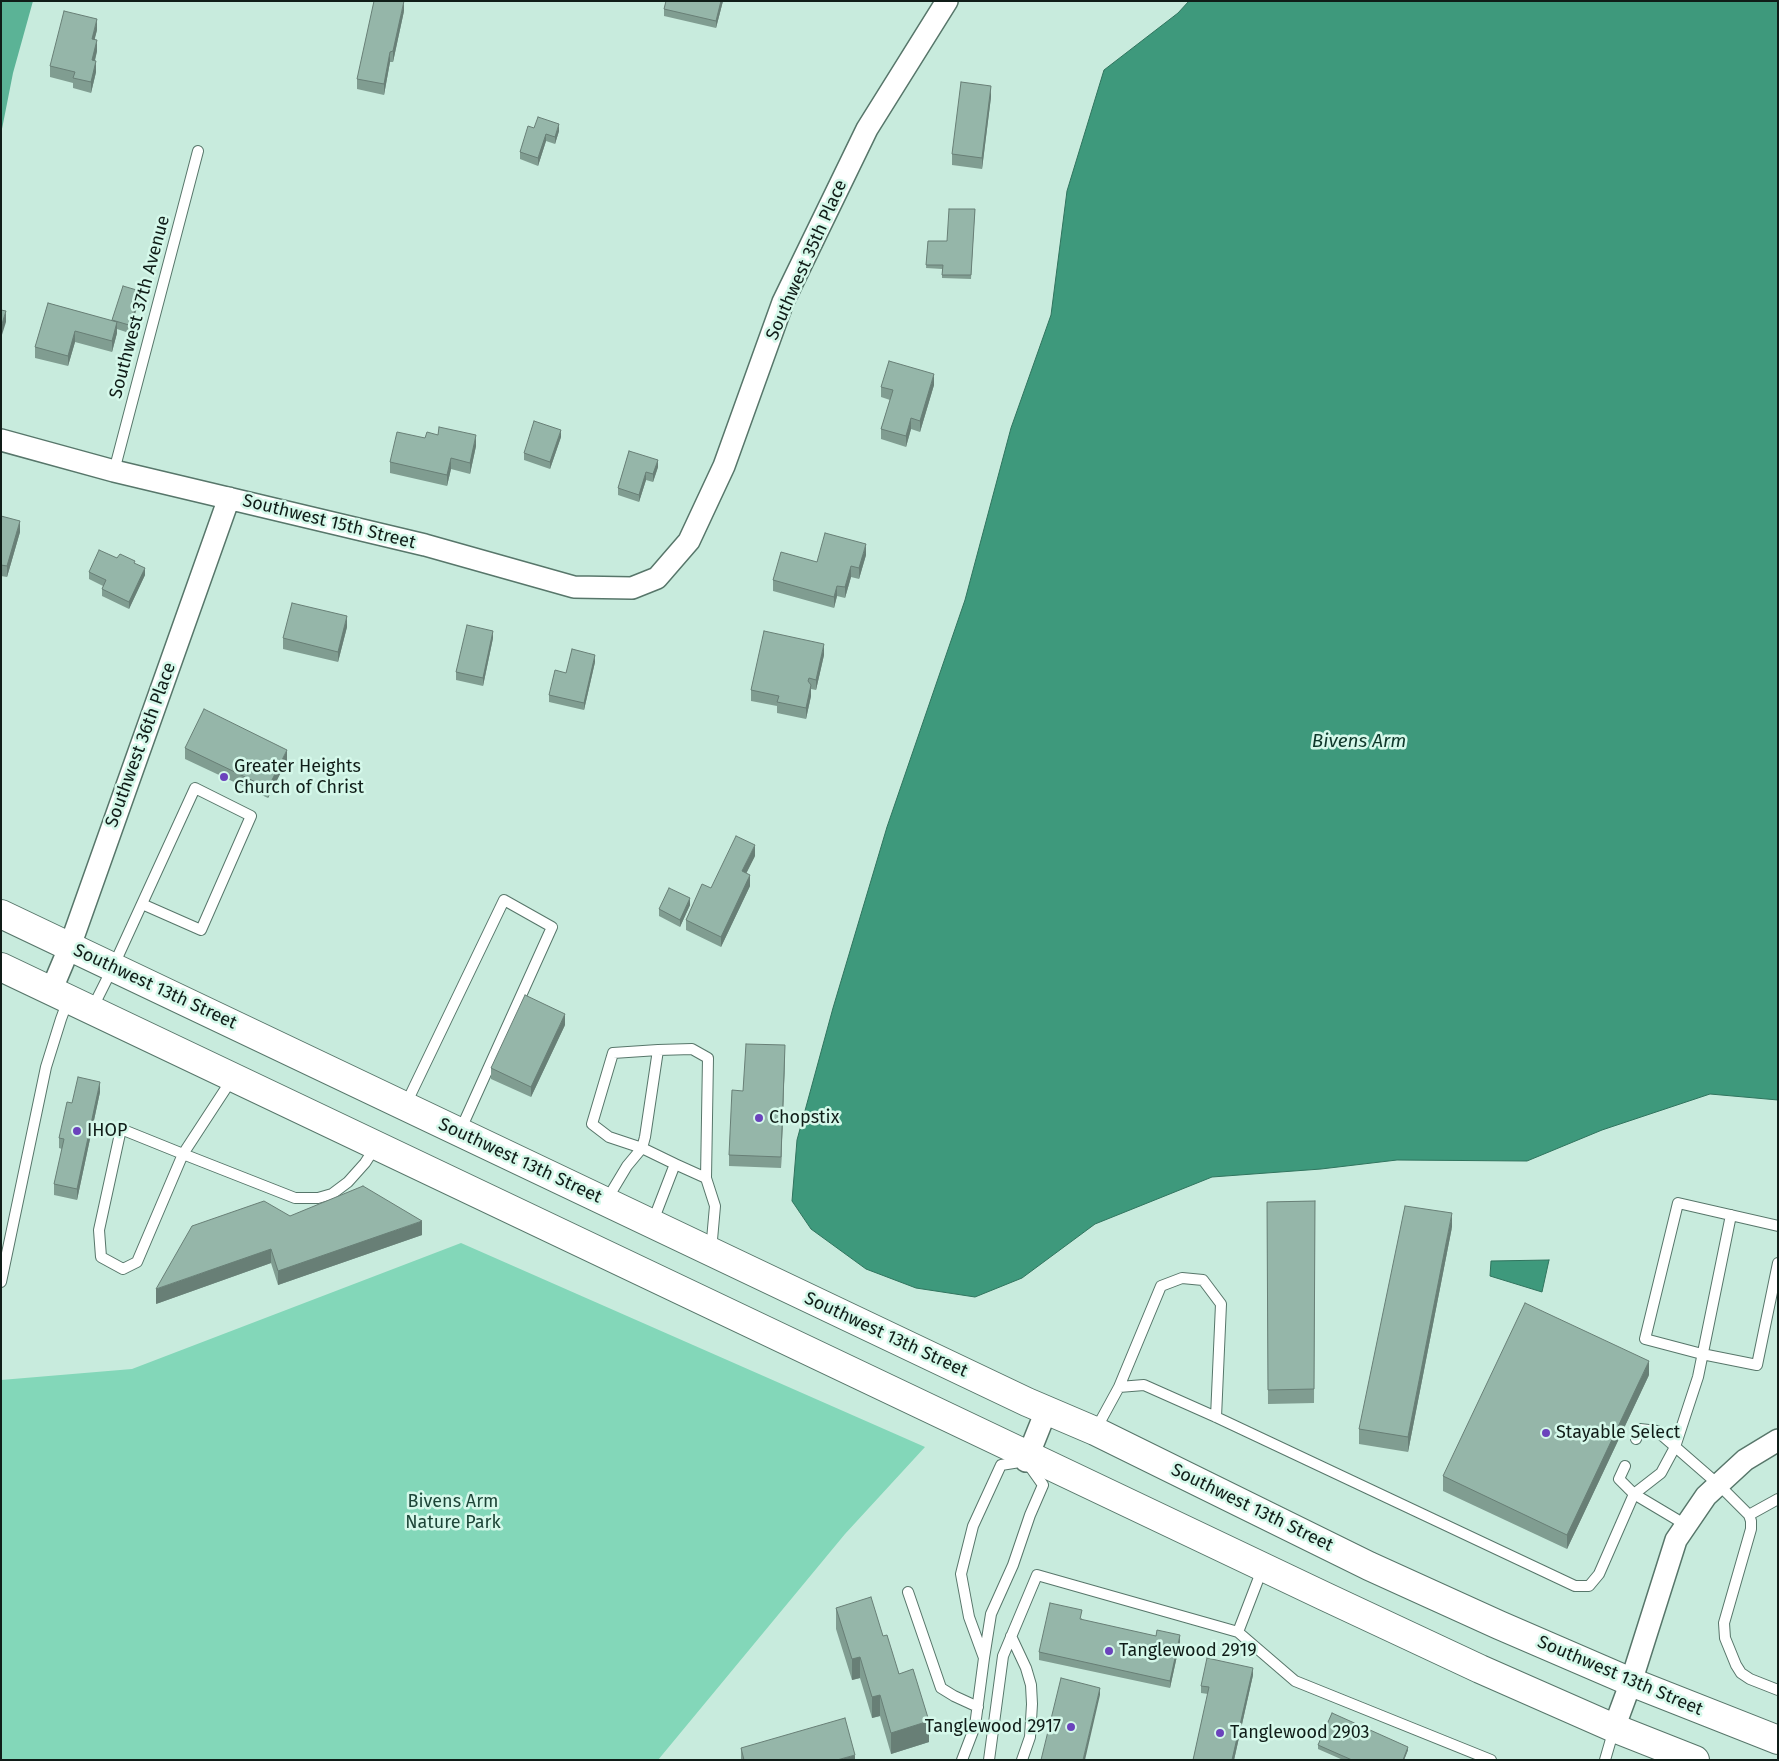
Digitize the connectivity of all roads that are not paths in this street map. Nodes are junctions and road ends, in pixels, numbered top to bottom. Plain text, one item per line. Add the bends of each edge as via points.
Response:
1 (947, 1) edge
2 (198, 151) dead end
3 (1, 440) edge
4 (114, 470) junction
5 (229, 498) junction
6 (656, 578) joint
7 (142, 904) junction
8 (1, 914) edge
9 (70, 946) junction
10 (1, 967) edge
11 (113, 967) junction
12 (70, 1000) junction
13 (658, 1050) junction
14 (233, 1077) junction
15 (405, 1106) junction
16 (460, 1132) junction
17 (376, 1146) junction
18 (642, 1148) junction
19 (183, 1154) junction
20 (675, 1164) junction
21 (706, 1178) junction
22 (606, 1202) junction
23 (1731, 1215) junction
24 (652, 1224) junction
25 (1778, 1226) edge
26 (711, 1252) junction
27 (1778, 1264) edge
28 (1, 1282) edge
29 (1702, 1354) junction
30 (1119, 1387) junction
31 (1046, 1411) junction
32 (1216, 1417) junction
33 (1095, 1431) junction
34 (1636, 1439) dead end
35 (1778, 1440) edge
36 (1675, 1446) junction
37 (1027, 1458) junction
38 (1625, 1466) dead end
39 (1719, 1485) junction
40 (1634, 1494) junction
41 (1778, 1499) edge
42 (1749, 1515) junction
43 (1686, 1525) junction
44 (1263, 1566) junction
45 (908, 1592) dead end
46 (1238, 1632) junction
47 (1011, 1636) junction
48 (984, 1658) junction
49 (1631, 1682) junction
50 (1778, 1690) edge
51 (978, 1707) junction
52 (1614, 1728) junction
53 (1778, 1740) edge
54 (962, 1760) edge
55 (989, 1760) edge
56 (1022, 1760) edge
57 (1491, 1760) edge
58 (1605, 1760) edge
59 (1695, 1760) edge

1 - 6 street, Southwest 35th Place via 867,129 783,302 709,499 689,541
2 - 4 lane, Southwest 37th Avenue
3 - 4 street, Southwest 15th Street
4 - 5 street, Southwest 15th Street
5 - 6 street, Southwest 15th Street via 425,545 574,587 632,588
5 - 9 street, Southwest 36th Place
7 - 7 lane via 195,788 251,816 201,930
7 - 11 lane
8 - 9 main road, Southwest 13th Street
9 - 11 main road, Southwest 13th Street
9 - 12 street, Southwest 36th Place
10 - 12 main road
11 - 12 lane
11 - 15 main road, Southwest 13th Street
12 - 14 main road
12 - 28 lane via 46,1067
13 - 18 lane
13 - 18 lane via 612,1053 592,1124 609,1138
13 - 21 lane via 692,1049 708,1058
14 - 17 main road
14 - 19 lane
15 - 16 main road, Southwest 13th Street
15 - 16 lane via 504,900 552,927
16 - 22 main road, Southwest 13th Street
17 - 19 lane via 348,1182 332,1194 318,1198 295,1198
17 - 37 main road
18 - 20 lane
18 - 22 lane
19 - 19 lane via 121,1130 99,1230 101,1257 123,1269 137,1262
20 - 21 lane
20 - 24 lane
21 - 26 lane via 715,1206
22 - 24 main road, Southwest 13th Street
23 - 25 lane
23 - 29 lane
23 - 29 lane via 1678,1202 1645,1339
24 - 26 main road, Southwest 13th Street
26 - 31 main road, Southwest 13th Street
27 - 29 lane via 1757,1365
29 - 36 lane via 1698,1377
30 - 32 lane via 1144,1385
30 - 32 lane via 1161,1286 1182,1278 1203,1280 1220,1304
30 - 33 lane
31 - 33 main road, Southwest 13th Street
31 - 37 street
32 - 40 lane via 1575,1586 1589,1586 1599,1574
33 - 49 main road, Southwest 13th Street via 1370,1566
34 - 36 lane via 1640,1429 1657,1431
35 - 39 street via 1745,1460
36 - 39 lane
36 - 40 lane via 1661,1473
37 - 44 main road
37 - 48 lane via 1043,1485 1013,1565 990,1614
37 - 48 lane via 1002,1465 973,1526 961,1574 969,1617
38 - 40 lane via 1619,1479
39 - 42 lane
39 - 43 street via 1706,1496
40 - 43 lane
41 - 42 lane
42 - 50 lane via 1751,1529 1724,1623 1725,1638 1742,1673
43 - 49 street via 1676,1540
44 - 46 lane
44 - 52 main road via 1471,1665
45 - 51 lane via 941,1688
46 - 47 lane via 1037,1575
46 - 57 lane via 1295,1681
47 - 55 lane via 1003,1656
47 - 56 lane via 1026,1668 1032,1704 1030,1737
48 - 51 lane
49 - 52 street
49 - 53 main road, Southwest 13th Street
51 - 54 lane via 975,1726
52 - 58 lane
52 - 59 main road

